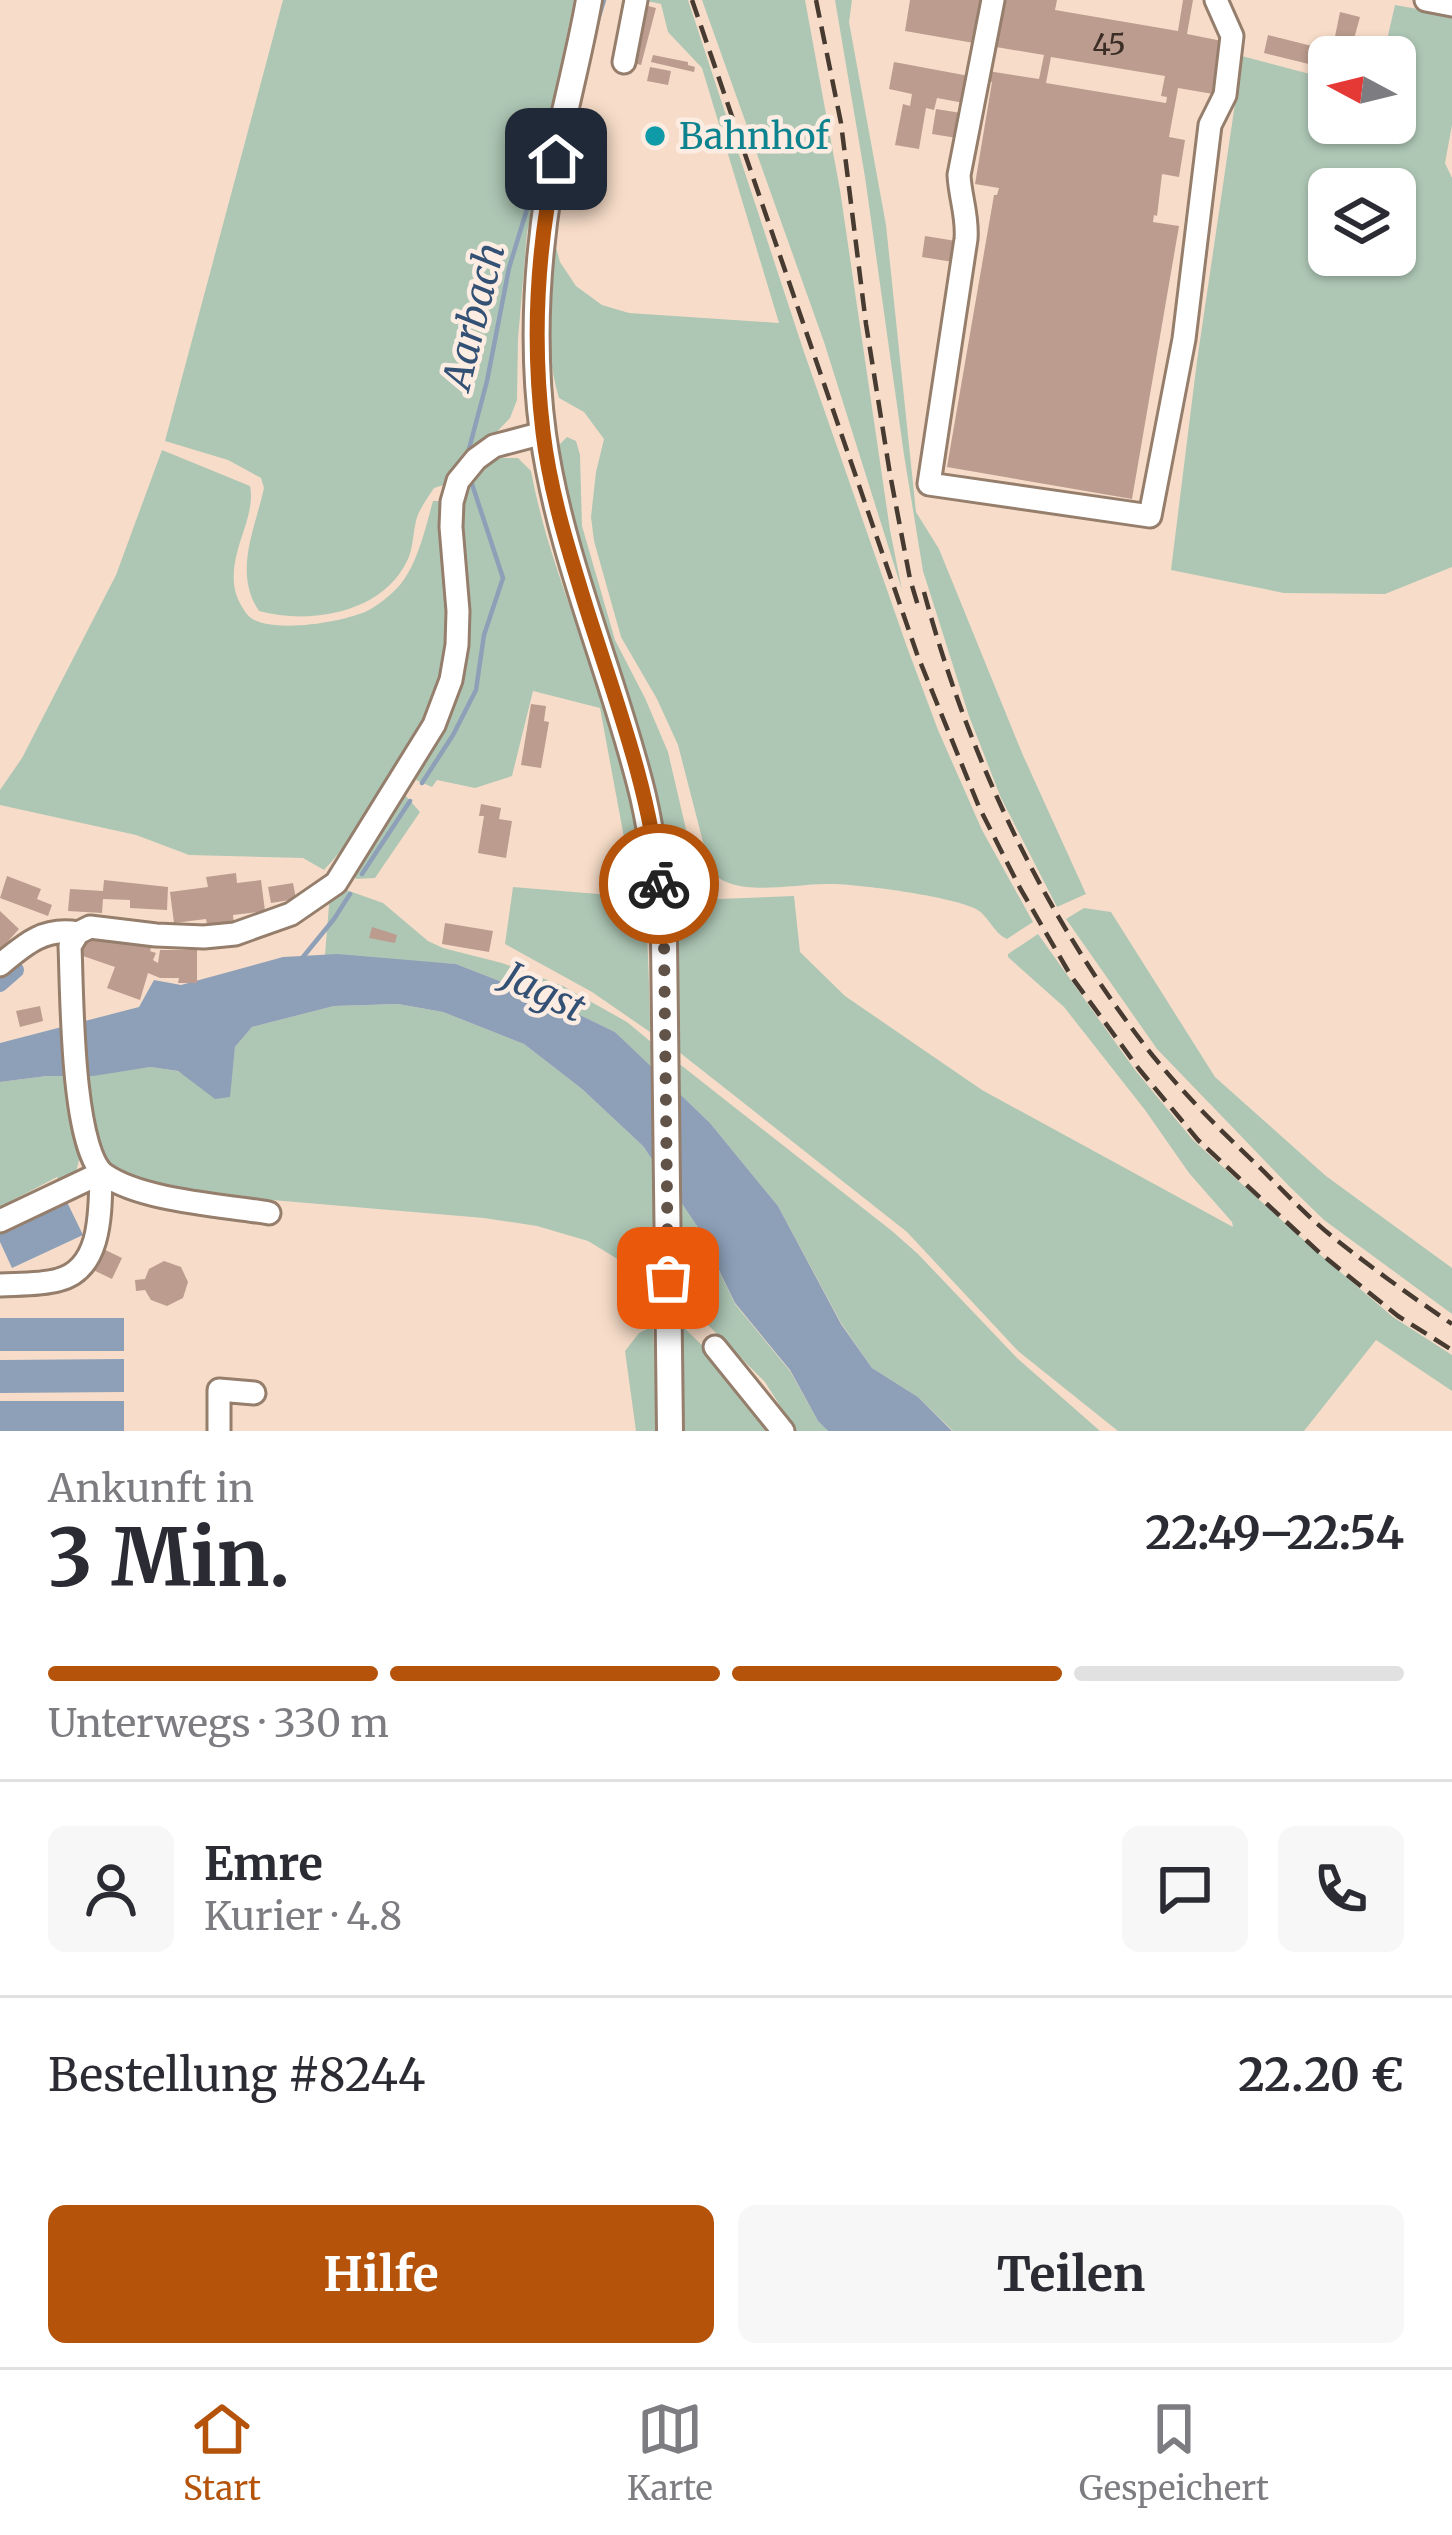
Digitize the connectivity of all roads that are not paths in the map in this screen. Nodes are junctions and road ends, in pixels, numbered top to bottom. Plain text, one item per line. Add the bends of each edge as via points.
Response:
1 (589, 0) edge
2 (636, 0) edge
3 (993, 0) edge
4 (1216, 0) edge
5 (1426, 0) edge
6 (1452, 5) edge
7 (624, 62) dead end
8 (543, 433) junction
9 (78, 933) junction
10 (0, 965) edge
11 (101, 1173) junction
12 (268, 1213) dead end
13 (0, 1221) edge
14 (0, 1285) edge
15 (715, 1346) dead end
16 (254, 1393) dead end
17 (219, 1431) edge
18 (670, 1431) edge
19 (783, 1431) edge

1 - 8 main road via 541,250 536,347
2 - 7 street
3 - 4 street via 959,175 967,239 929,484 1150,517 1184,339 1210,125 1225,95 1232,36
5 - 6 street
8 - 9 street via 494,446 458,481 451,680 434,725 336,884 291,914 235,934 90,927
8 - 18 main road via 658,873
9 - 10 street via 41,934
9 - 11 street via 70,946 76,1081
11 - 12 street via 154,1194
11 - 13 street
11 - 14 street via 99,1224 76,1272
15 - 19 street
16 - 17 street via 218,1390

